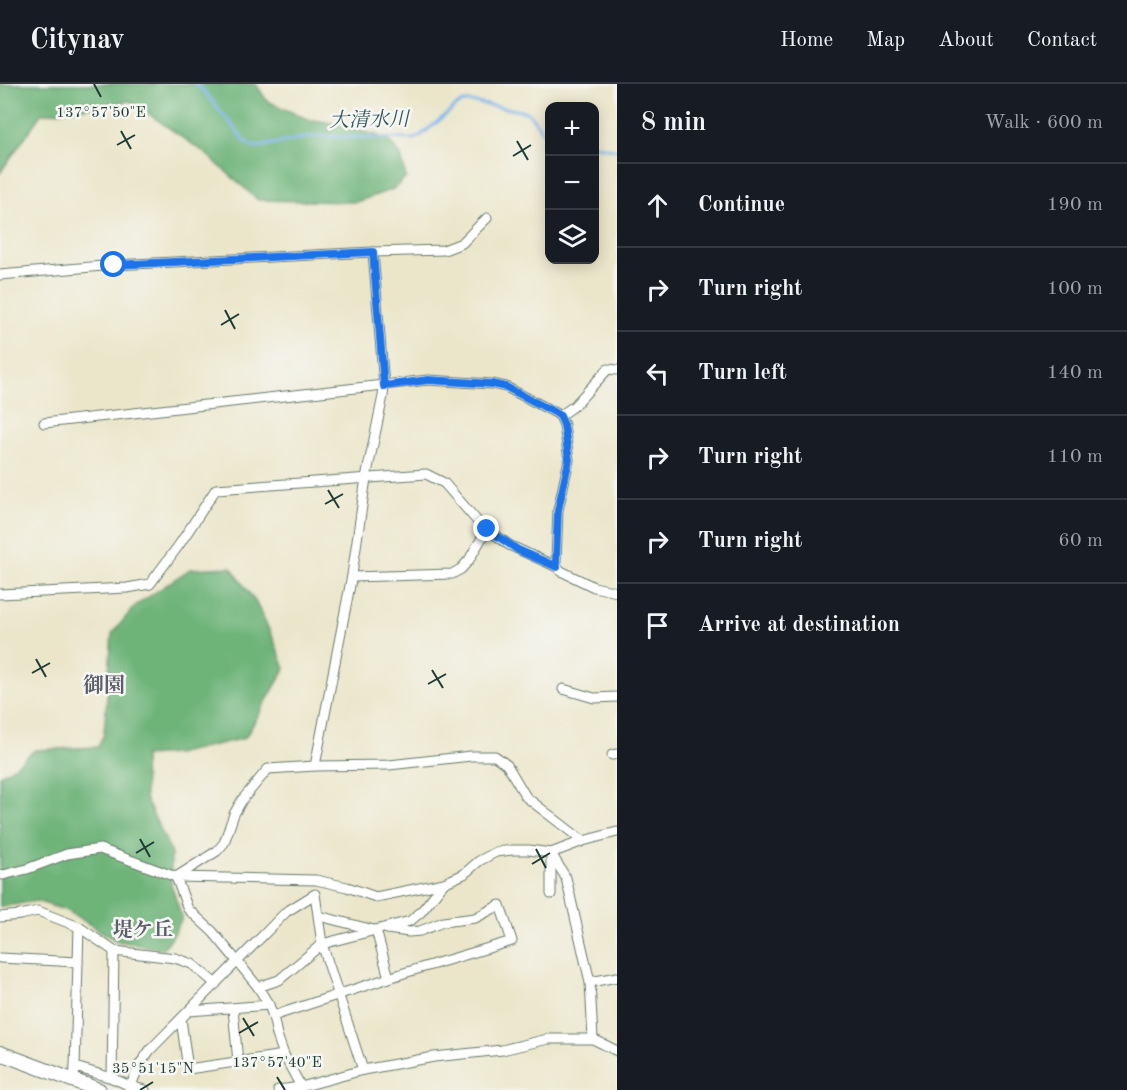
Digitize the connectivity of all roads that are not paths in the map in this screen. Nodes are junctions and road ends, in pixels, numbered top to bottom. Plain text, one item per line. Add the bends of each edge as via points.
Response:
1 (487, 218) dead end
2 (373, 252) junction
3 (0, 275) edge
4 (617, 370) edge
5 (384, 386) junction
6 (560, 416) junction
7 (44, 423) dead end
8 (366, 478) junction
9 (487, 529) junction
10 (557, 567) junction
11 (352, 577) junction
12 (617, 592) edge
13 (0, 594) edge
14 (563, 688) dead end
15 (617, 697) edge
16 (315, 766) junction
17 (617, 832) edge
18 (583, 841) junction
19 (551, 853) junction
20 (0, 874) edge
21 (176, 877) junction
22 (316, 880) junction
23 (444, 883) junction
24 (315, 894) junction
25 (551, 894) dead end
26 (319, 916) junction
27 (0, 917) edge
28 (79, 927) junction
29 (379, 929) junction
30 (322, 944) junction
31 (114, 951) junction
32 (0, 958) edge
33 (237, 960) junction
34 (78, 962) junction
35 (617, 977) edge
36 (389, 978) junction
37 (590, 982) junction
38 (216, 984) junction
39 (258, 987) junction
40 (338, 995) junction
41 (269, 1005) junction
42 (233, 1009) junction
43 (189, 1011) junction
44 (273, 1016) junction
45 (181, 1019) junction
46 (593, 1039) junction
47 (617, 1051) edge
48 (0, 1053) edge
49 (284, 1055) junction
50 (238, 1062) junction
51 (363, 1070) junction
52 (75, 1073) junction
53 (112, 1078) junction
54 (129, 1088) edge
55 (304, 1088) edge
56 (99, 1090) edge
57 (144, 1090) edge
58 (278, 1090) edge

1 - 2 street via 462,243 444,250
2 - 3 street
2 - 5 street
4 - 6 street via 608,369
5 - 6 street via 428,380 492,384 506,387
5 - 7 street
5 - 8 street
6 - 10 street via 569,460 558,510
8 - 9 street via 426,474 444,483
8 - 11 street
8 - 13 street via 216,489 150,584
9 - 10 street via 518,550
9 - 11 street via 469,560 452,574
10 - 12 street via 594,587
11 - 16 street
14 - 15 street via 594,698
16 - 18 street via 388,765 495,756 507,765 526,797
16 - 21 street via 268,769 238,807 224,843
17 - 18 street
18 - 19 street
19 - 23 street via 496,852
19 - 25 street
19 - 37 street via 566,878
20 - 21 street via 67,854 100,849
21 - 22 street
21 - 33 street via 188,909
22 - 23 street via 376,897
22 - 24 street
23 - 29 street via 410,921
24 - 26 street
24 - 33 street via 286,912
26 - 29 street
26 - 30 street
27 - 28 street via 38,911
28 - 31 street
28 - 34 street
29 - 30 street
29 - 36 street
29 - 36 street via 420,931 443,922 475,918 500,905 512,941
30 - 39 street via 279,980
30 - 40 street
31 - 38 street via 175,958 192,964
31 - 53 street
32 - 34 street
33 - 38 street
33 - 39 street
34 - 52 street
35 - 37 street
36 - 40 street
37 - 46 street
38 - 43 street
39 - 41 street
40 - 44 street
40 - 51 street
41 - 42 street
41 - 44 street
42 - 43 street
42 - 50 street
43 - 45 street
44 - 49 street
45 - 50 street via 188,1069
45 - 54 street via 150,1050
46 - 47 street
46 - 51 street via 548,1040
48 - 52 main road
49 - 50 street
49 - 55 street
51 - 55 street
52 - 53 street
52 - 56 main road
53 - 54 street
54 - 57 street
55 - 58 street

